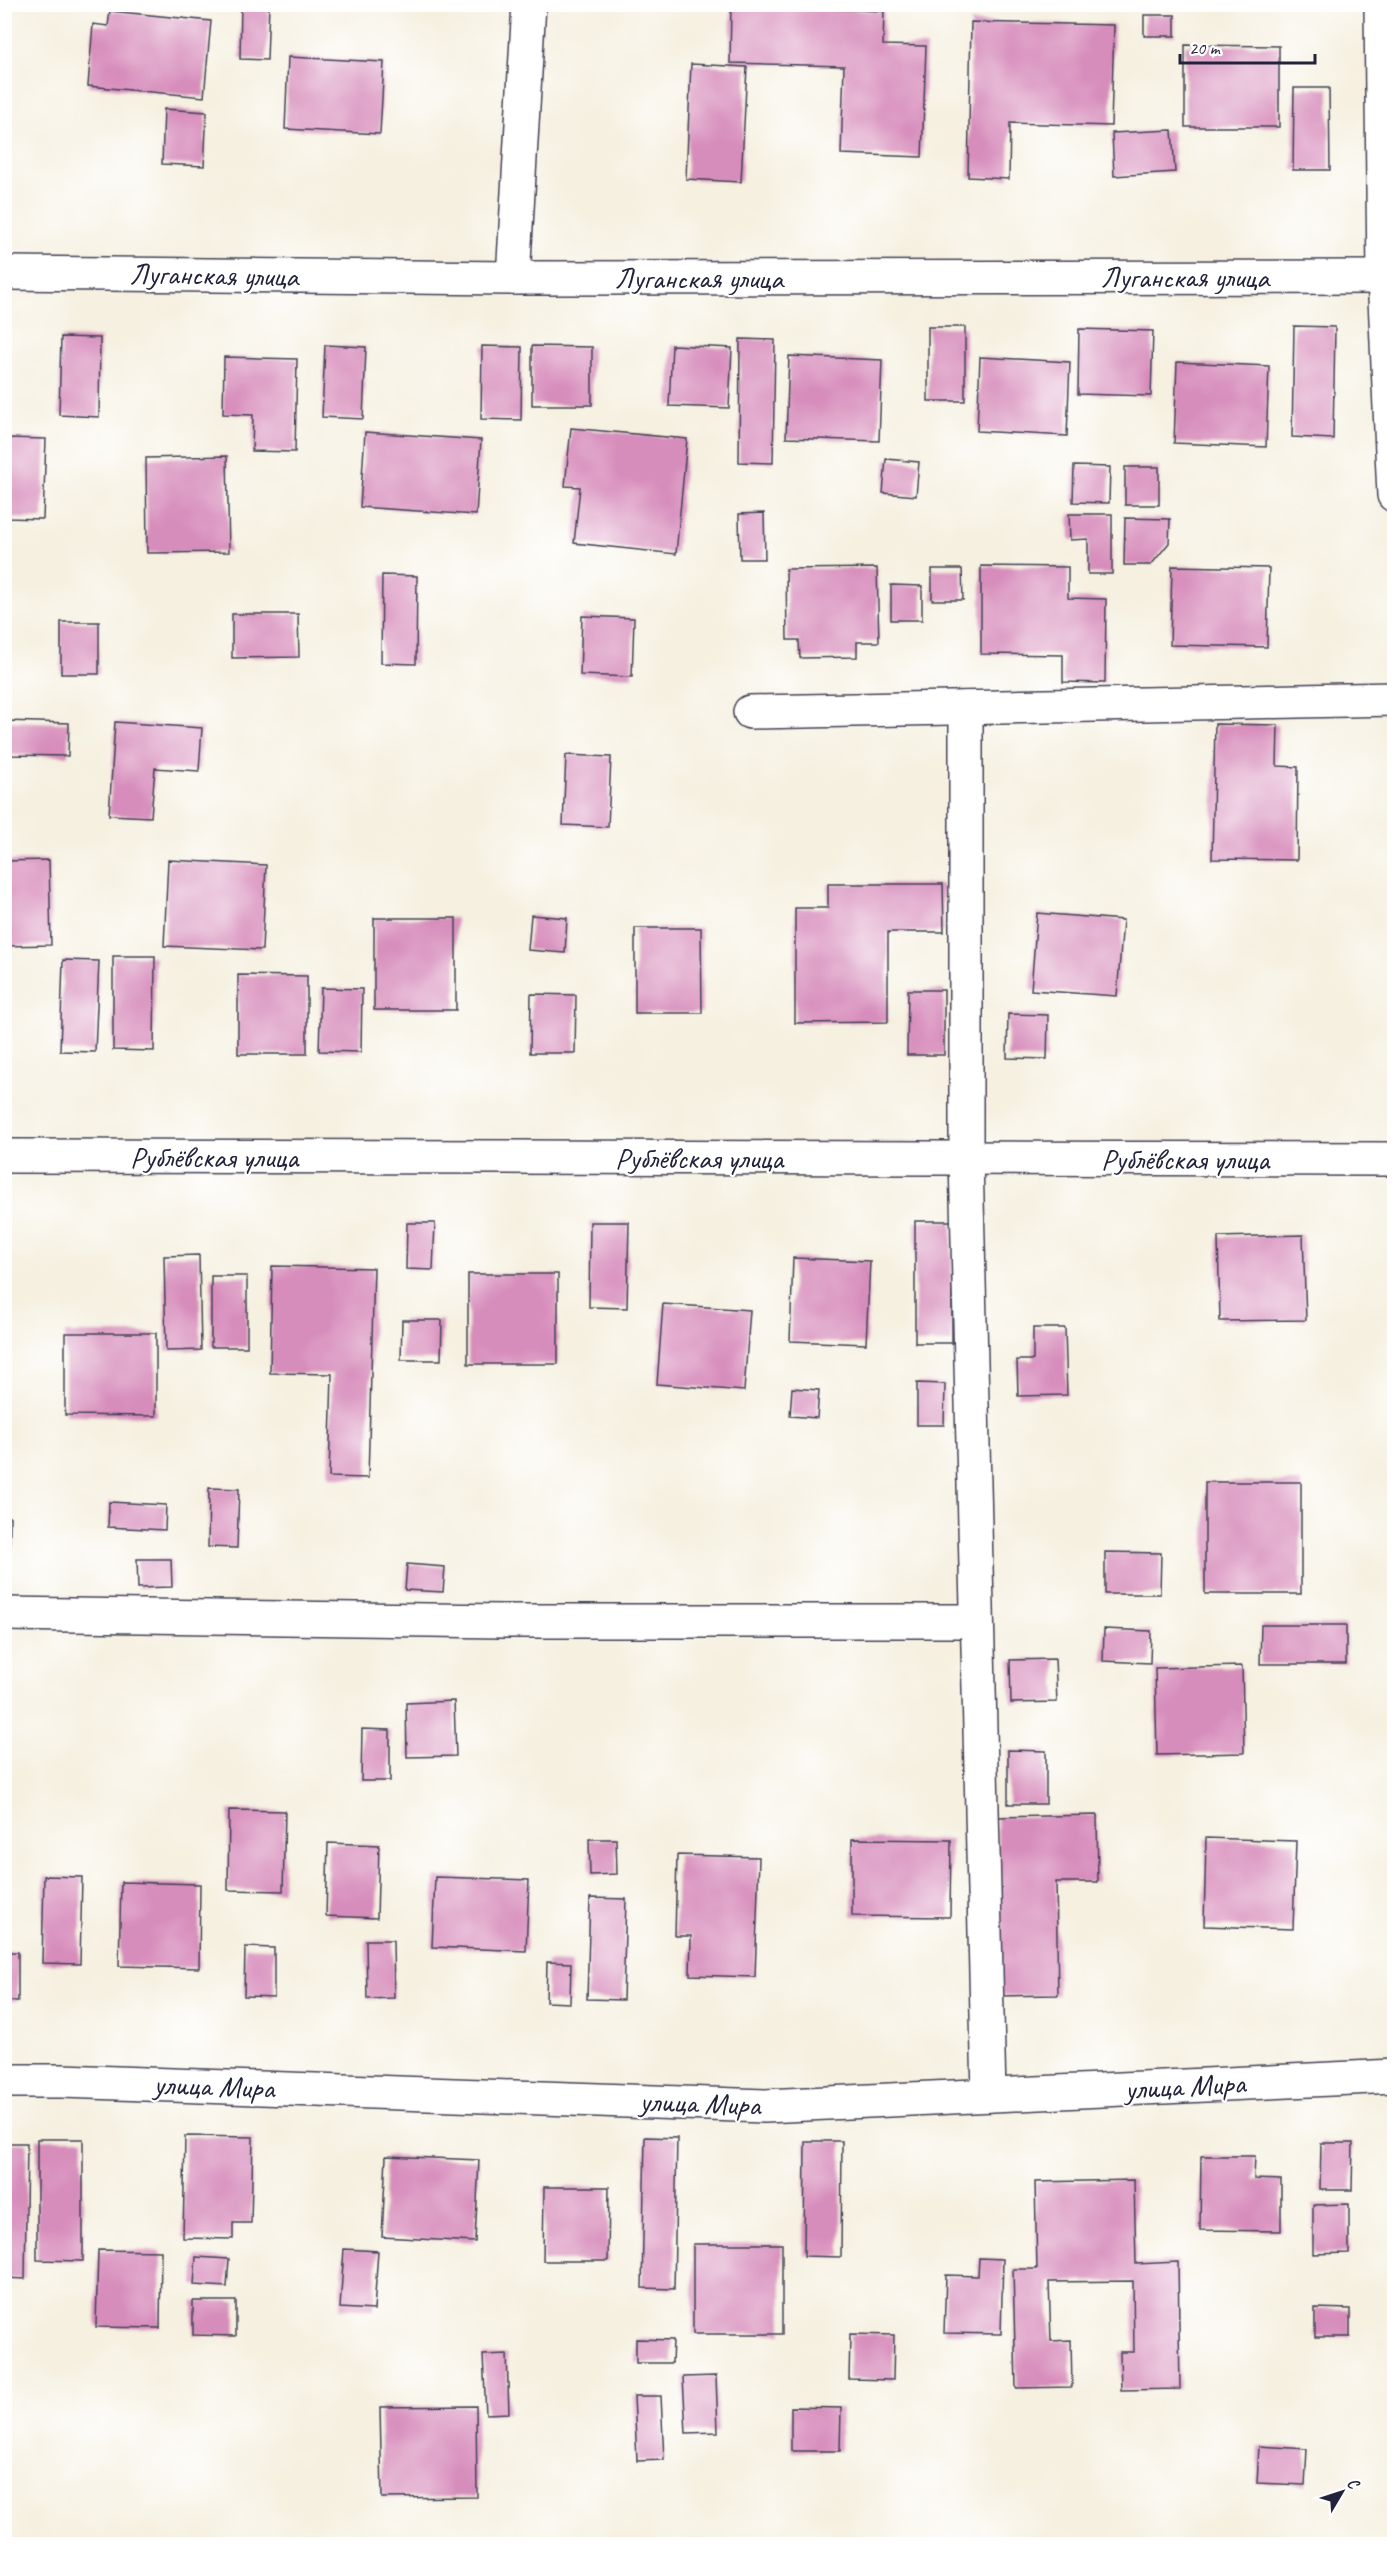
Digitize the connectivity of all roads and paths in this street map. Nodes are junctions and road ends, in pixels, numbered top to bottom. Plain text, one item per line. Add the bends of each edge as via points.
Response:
1 (529, 4) edge
2 (1381, 4) edge
3 (4, 273) edge
4 (1390, 277) edge
5 (513, 278) junction
6 (1395, 495) edge
7 (1395, 699) edge
8 (966, 708) junction
9 (750, 712) dead end
10 (4, 1156) edge
11 (966, 1159) junction
12 (1395, 1159) edge
13 (4, 1614) edge
14 (977, 1621) junction
15 (1395, 2076) edge
16 (4, 2081) edge
17 (989, 2095) junction

1 - 5 street
2 - 4 street
3 - 5 street, Луганская улица
4 - 5 street, Луганская улица
4 - 6 street
7 - 8 street
8 - 9 street
8 - 11 street
10 - 11 street, Рублёвская улица
11 - 12 street, Рублёвская улица
11 - 14 street
13 - 14 street via 502,1621
14 - 17 street
15 - 17 street, улица Мира
16 - 17 street, улица Мира via 765,2106

